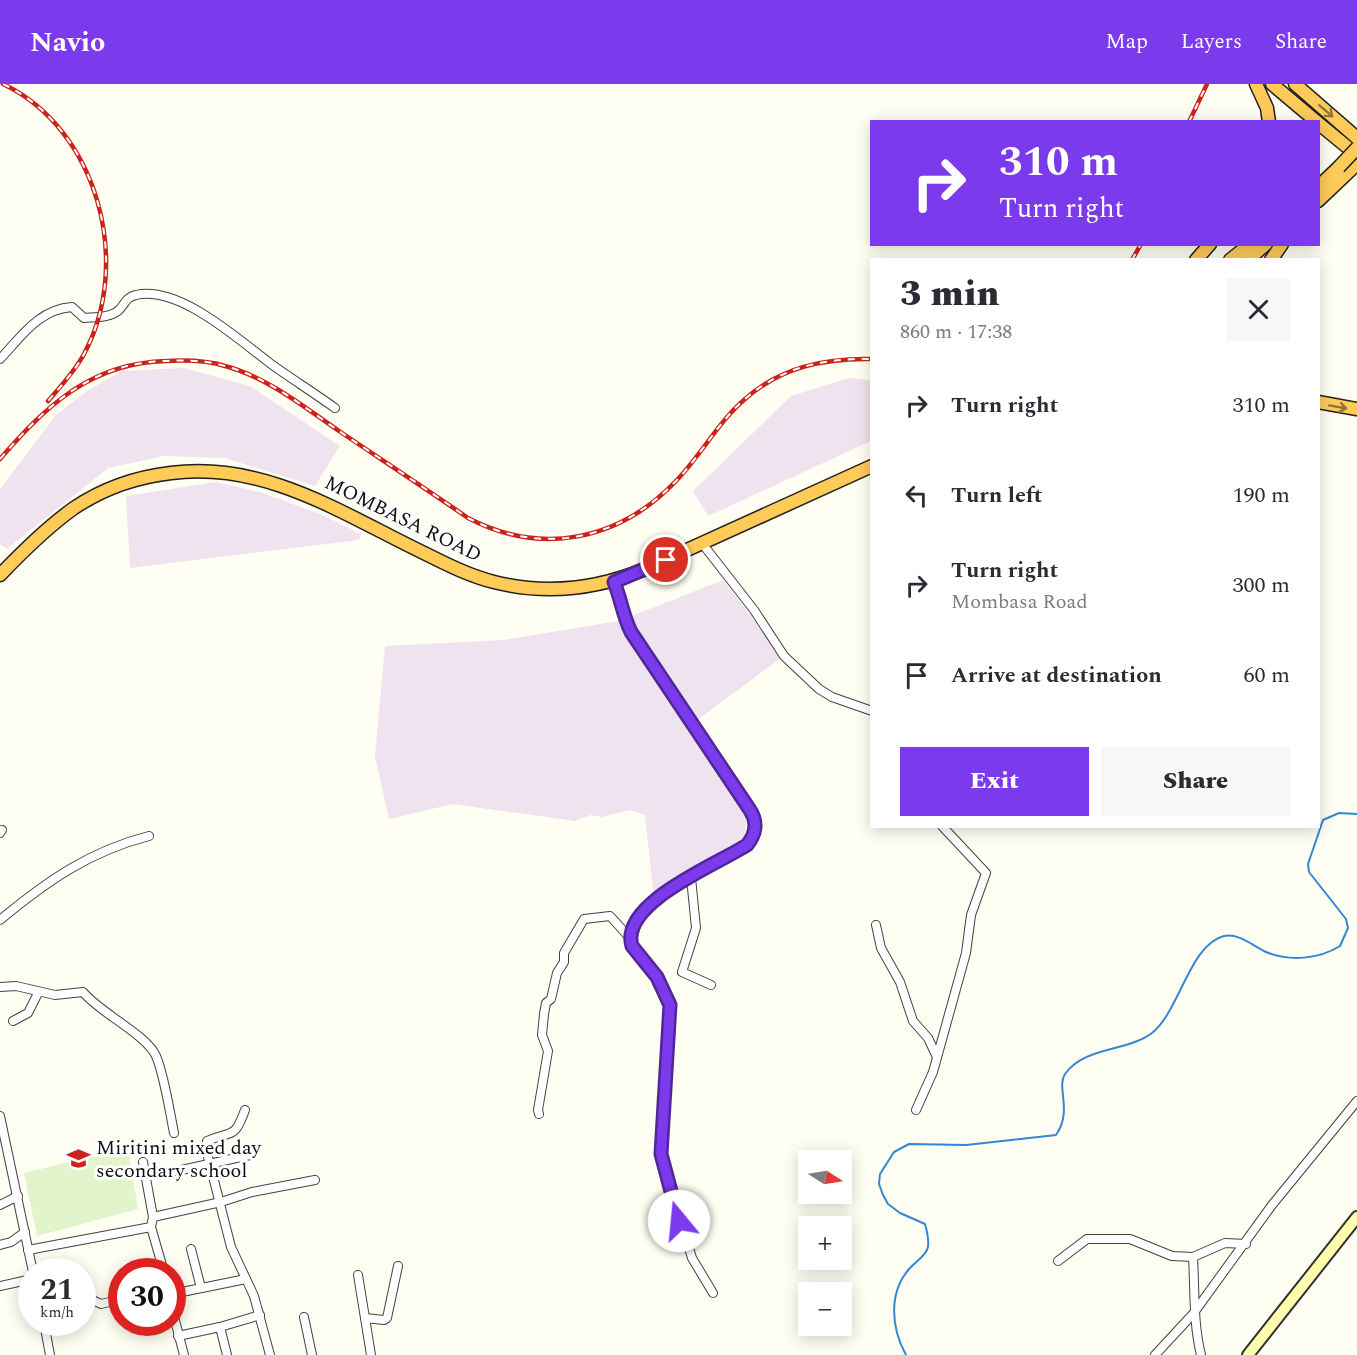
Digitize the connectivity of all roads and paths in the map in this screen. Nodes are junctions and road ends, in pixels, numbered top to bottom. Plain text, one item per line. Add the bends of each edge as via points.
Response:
1 (1256, 84) edge
2 (1272, 84) edge
3 (1295, 84) edge
4 (1269, 120) edge
5 (1316, 120) edge
6 (1320, 124) edge
7 (1357, 138) edge
8 (1357, 148) edge
9 (1357, 155) edge
10 (1357, 164) edge
11 (1343, 171) junction
12 (1320, 186) edge
13 (1320, 199) edge
14 (1208, 246) edge
15 (1248, 246) edge
16 (1264, 246) edge
17 (1198, 258) edge
18 (1232, 258) edge
19 (1250, 258) edge
20 (0, 358) edge
21 (1320, 402) edge
22 (335, 408) dead end
23 (1357, 409) edge
24 (870, 467) edge
25 (701, 542) junction
26 (1, 571) edge
27 (614, 582) junction
28 (870, 710) edge
29 (944, 828) edge
30 (149, 836) dead end
31 (691, 878) junction
32 (0, 920) edge
33 (876, 925) dead end
34 (630, 938) junction
35 (711, 985) dead end
36 (0, 987) edge
37 (38, 993) junction
38 (13, 1021) dead end
39 (936, 1055) junction
40 (1357, 1101) edge
41 (246, 1110) dead end
42 (916, 1110) dead end
43 (539, 1114) dead end
44 (0, 1117) edge
45 (174, 1133) dead end
46 (250, 1155) dead end
47 (143, 1162) dead end
48 (209, 1163) junction
49 (147, 1173) junction
50 (315, 1180) dead end
51 (18, 1196) junction
52 (221, 1202) junction
53 (0, 1205) edge
54 (153, 1217) junction
55 (1357, 1217) edge
56 (151, 1227) junction
57 (25, 1232) junction
58 (1246, 1244) junction
59 (0, 1245) edge
60 (191, 1249) dead end
61 (27, 1250) junction
62 (1192, 1257) junction
63 (29, 1258) edge
64 (160, 1258) edge
65 (1058, 1261) dead end
66 (398, 1266) dead end
67 (358, 1275) dead end
68 (246, 1280) junction
69 (18, 1282) edge
70 (0, 1286) edge
71 (201, 1288) junction
72 (186, 1291) edge
73 (713, 1293) dead end
74 (1193, 1314) junction
75 (260, 1315) junction
76 (304, 1317) dead end
77 (365, 1318) junction
78 (220, 1327) junction
79 (186, 1334) edge
80 (46, 1336) edge
81 (178, 1336) edge
82 (50, 1355) edge
83 (184, 1355) edge
84 (227, 1355) edge
85 (270, 1355) edge
86 (312, 1355) edge
87 (371, 1355) edge
88 (1155, 1355) edge
89 (1201, 1355) edge
90 (1248, 1355) edge

1 - 4 highway
2 - 5 highway
3 -> 7 highway
6 - 9 highway
8 - 11 highway, bridge
10 - 11 highway
11 - 12 highway
11 - 13 highway
14 - 17 highway
15 - 18 highway
16 - 19 highway
20 - 22 street via 20,334 62,308 72,307 84,318 108,316 136,294 160,296 194,309 223,327
21 -> 23 highway
24 - 25 highway, MOMBASA ROAD
25 - 27 highway, MOMBASA ROAD
25 - 28 street via 784,656 819,689
26 - 27 highway, MOMBASA ROAD via 35,538 107,490 147,476 216,470 279,483 452,567 491,581 542,589 584,588
27 - 31 street via 631,632 754,816 755,833 747,845
29 - 39 street via 986,873 970,915 966,953
30 - 32 street via 118,844 72,866
31 - 34 street via 648,904 633,925
31 - 35 street via 696,928 682,972
33 - 39 street via 881,948 900,982 913,1021
34 - 43 street via 610,916 584,919 569,942 544,1014 542,1035 548,1052
34 - 73 street via 664,988 670,1005 661,1154 692,1258
36 - 37 street via 16,986
37 - 38 street via 28,1013
37 - 45 street via 83,992 147,1045 156,1056
39 - 42 street
40 - 58 street
41 - 48 street via 238,1129 207,1141
44 - 51 street
46 - 48 street
47 - 49 street
48 - 49 street
48 - 52 street
49 - 54 street
50 - 52 street
51 - 53 street
51 - 57 street
52 - 54 street
52 - 68 street via 235,1258
54 - 56 street
55 - 90 main road
56 - 61 street
56 - 64 street
57 - 59 street
57 - 61 street
58 - 62 street via 1225,1243
58 - 74 street
60 - 71 street
61 - 63 street
62 - 65 street via 1172,1256 1130,1239 1087,1239
62 - 74 street
66 - 77 street via 387,1318
67 - 77 street
68 - 71 street
68 - 75 street
69 - 70 street
71 - 72 street
74 - 88 street
74 - 89 street
75 - 78 street
75 - 85 street
76 - 86 street
77 - 87 street
78 - 79 street
78 - 84 street
80 - 82 street
81 - 83 street

